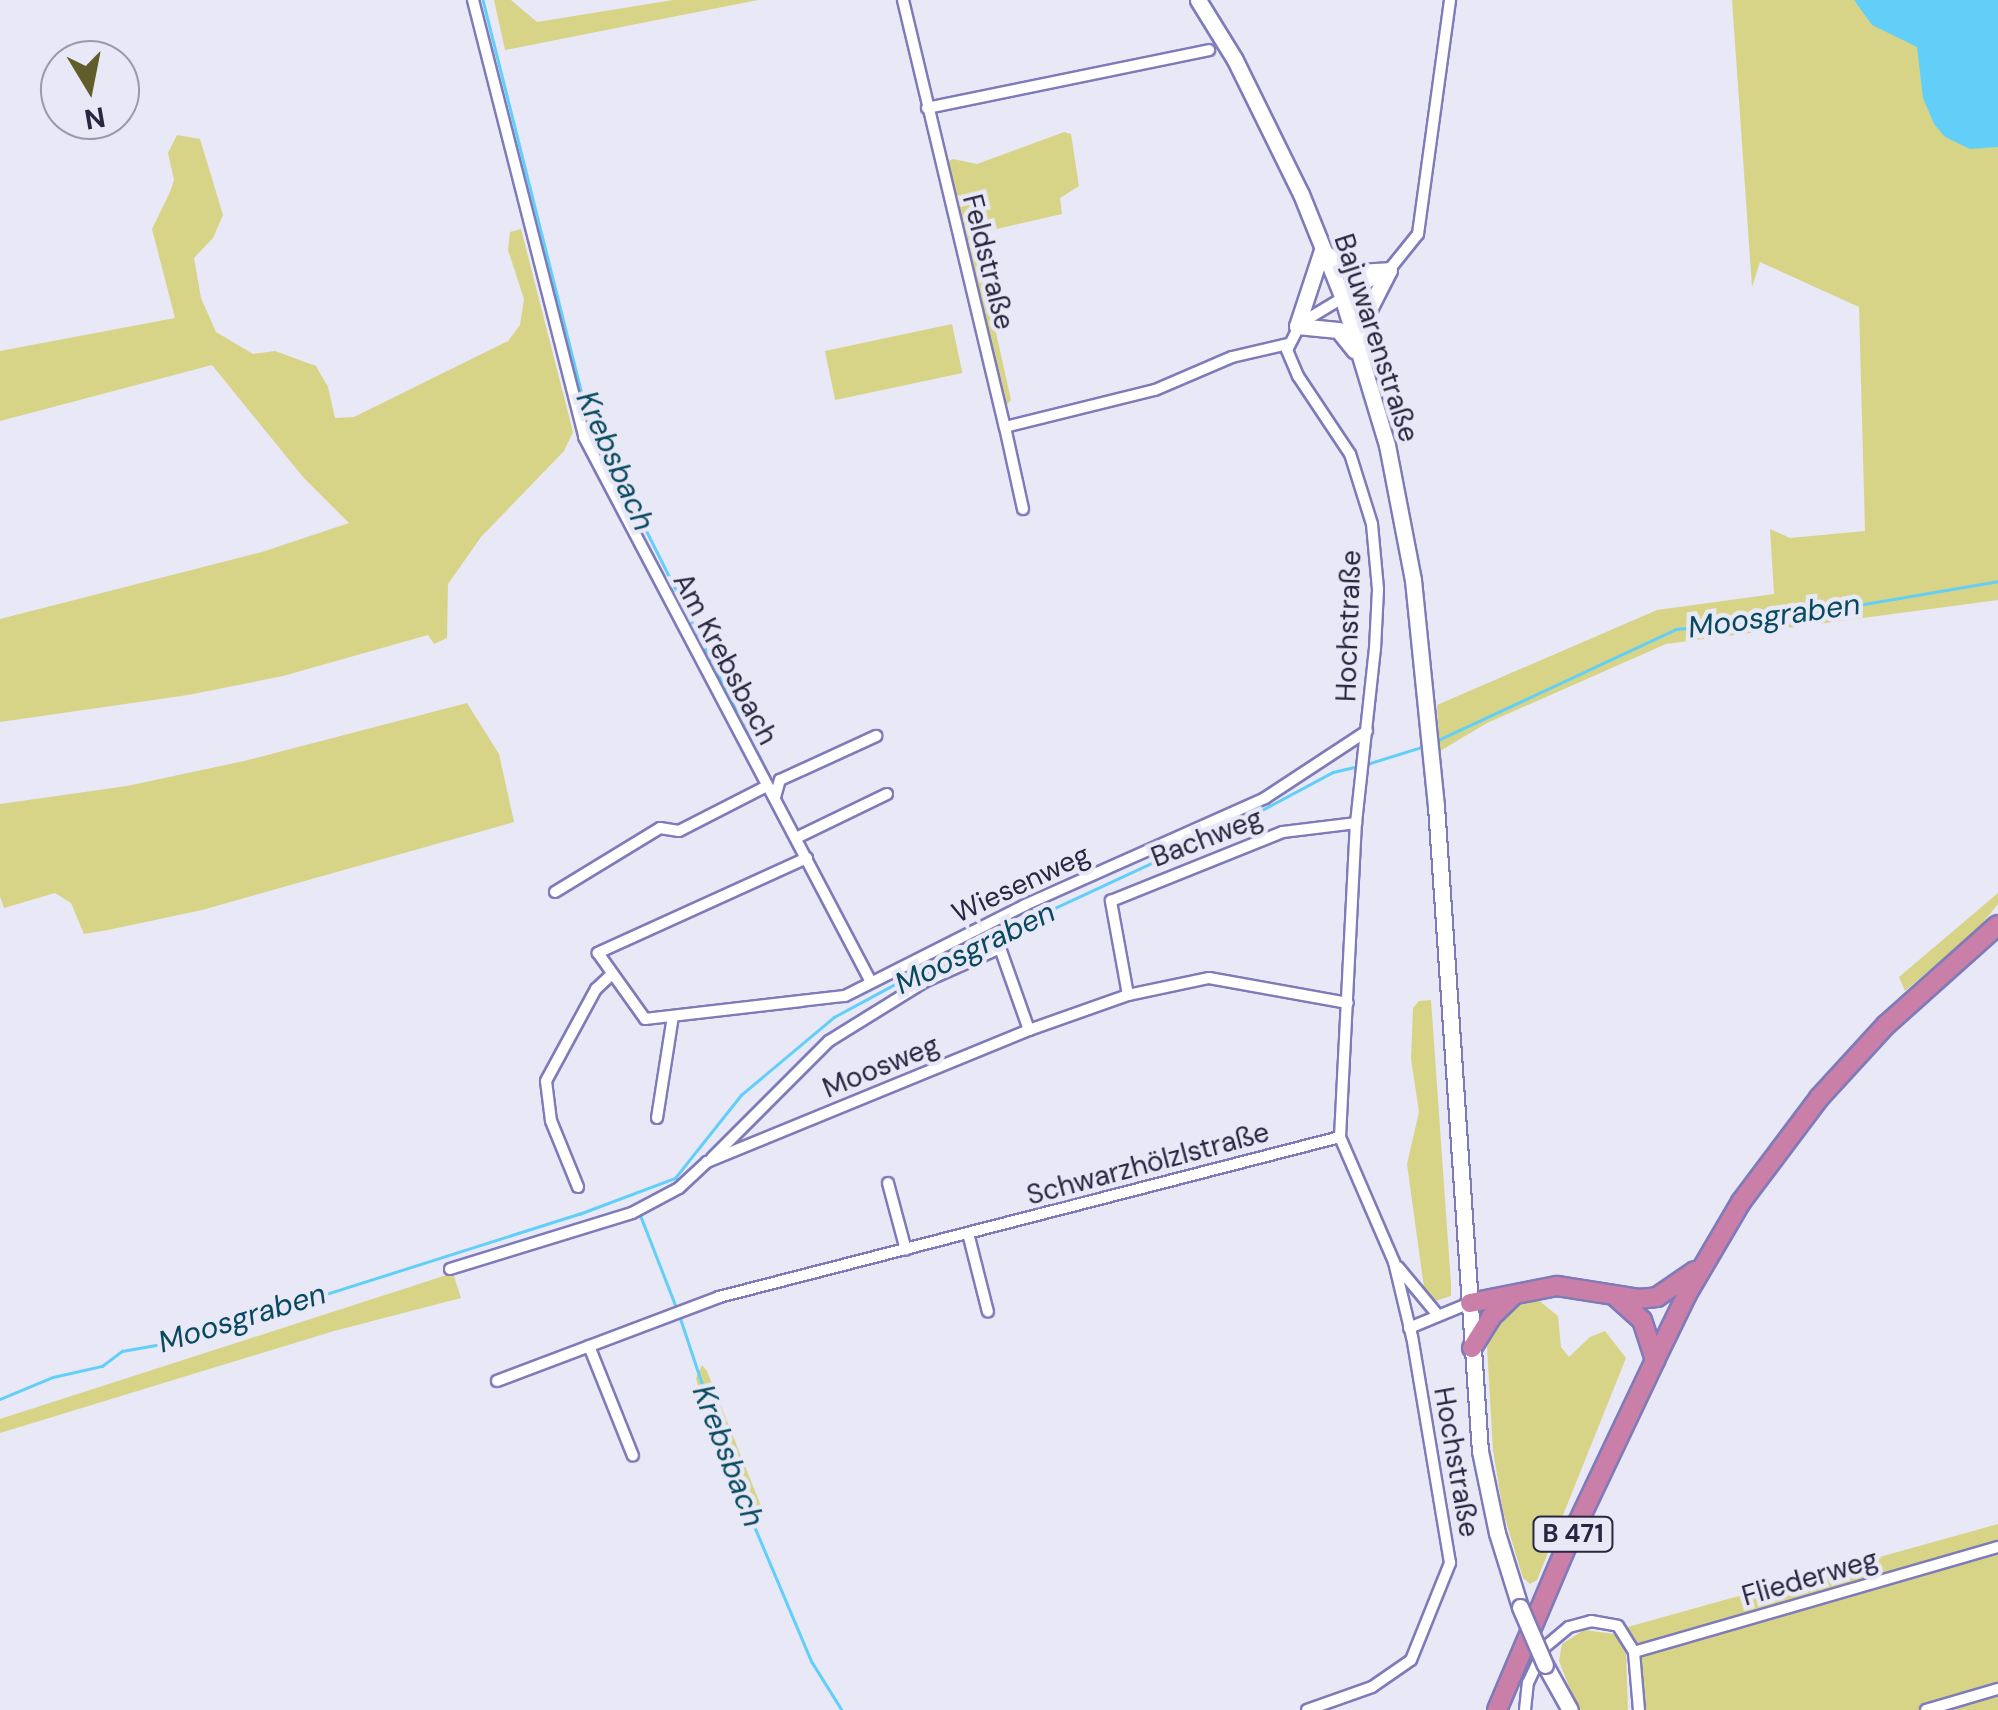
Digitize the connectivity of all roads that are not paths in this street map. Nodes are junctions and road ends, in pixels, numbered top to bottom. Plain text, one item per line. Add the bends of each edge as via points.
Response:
1 (472, 0) edge
2 (903, 0) edge
3 (1198, 0) edge
4 (1450, 0) edge
5 (1209, 50) dead end
6 (927, 108) junction
7 (1322, 248) junction
8 (1388, 270) junction
9 (1342, 296) junction
10 (1298, 326) junction
11 (1288, 344) junction
12 (1363, 366) junction
13 (1005, 427) junction
14 (1024, 510) dead end
15 (1367, 730) junction
16 (876, 736) dead end
17 (767, 786) junction
18 (886, 794) dead end
19 (775, 797) junction
20 (1356, 823) junction
21 (796, 838) junction
22 (807, 858) junction
23 (555, 892) dead end
24 (1998, 925) edge
25 (612, 974) junction
26 (871, 982) junction
27 (1128, 995) junction
28 (1348, 1003) junction
29 (673, 1016) junction
30 (1029, 1030) junction
31 (656, 1118) dead end
32 (732, 1135) junction
33 (1340, 1137) junction
34 (742, 1148) junction
35 (708, 1162) junction
36 (888, 1183) dead end
37 (578, 1187) dead end
38 (968, 1233) junction
39 (906, 1250) junction
40 (1394, 1262) junction
41 (1704, 1265) junction
42 (450, 1270) dead end
43 (1514, 1294) junction
44 (1615, 1296) junction
45 (1470, 1303) junction
46 (988, 1312) dead end
47 (1437, 1314) junction
48 (1409, 1328) junction
49 (589, 1346) junction
50 (1472, 1348) junction
51 (1655, 1360) junction
52 (497, 1380) dead end
53 (633, 1456) dead end
54 (1998, 1547) edge
55 (1634, 1652) junction
56 (1998, 1689) edge
57 (1306, 1710) edge
58 (1497, 1710) edge
59 (1525, 1710) edge
60 (1570, 1710) edge
61 (1639, 1710) edge
62 (1926, 1710) edge

1 - 17 street, Am Krebsbach via 584,438
2 - 6 street, Feldstraße
3 - 7 main road, Bajuwarenstraße via 1235,60
4 - 8 street via 1422,218 1410,250
5 - 6 street
6 - 13 street, Feldstraße
7 - 8 main road via 1356,272
7 - 9 main road, Bajuwarenstraße
7 - 10 main road
8 - 9 street
8 - 12 main road via 1368,311
9 - 10 street
9 - 12 main road, Bajuwarenstraße
10 - 11 street
10 - 12 main road via 1338,330
11 - 13 street via 1232,357 1155,390
11 - 15 street, Hochstraße via 1289,362 1350,454 1372,524 1378,589
12 - 45 main road, Bajuwarenstraße via 1387,445 1413,580
13 - 14 street, Feldstraße
15 - 20 street, Hochstraße
15 - 26 street, Wiesenweg via 1265,798
16 - 19 street via 780,780
17 - 19 street, Am Krebsbach
17 - 23 street via 679,831 660,828
18 - 21 street
19 - 21 street, Am Krebsbach
20 - 27 street, Bachweg via 1267,838 1111,901
20 - 28 street, Hochstraße
21 - 22 street, Am Krebsbach
22 - 25 street, Wiesenweg via 598,953
22 - 26 street, Am Krebsbach
24 - 41 highway, B 471 via 1915,996 1820,1098 1741,1202
25 - 29 street, Wiesenweg via 646,1019
25 - 37 street via 596,989 546,1081 550,1120
26 - 29 street, Wiesenweg via 845,996
27 - 28 street, Moosweg via 1209,978
27 - 30 street, Moosweg
28 - 33 street, Hochstraße
29 - 31 street
30 - 32 street via 1000,948 924,982 829,1041
30 - 34 street, Moosweg
32 - 34 street
32 - 35 street
33 - 38 street, Schwarzhölzlstraße
33 - 40 street, Hochstraße
34 - 35 street, Moosweg
35 - 42 street, Moosweg via 638,1210
36 - 39 street
38 - 39 street, Schwarzhölzlstraße
38 - 46 street
39 - 49 street, Schwarzhölzlstraße via 678,1311
40 - 47 street
40 - 48 street, Hochstraße
41 - 44 highway via 1657,1297
41 - 51 highway, B 471
43 - 44 highway via 1556,1286
43 - 45 highway
43 - 50 highway
44 - 51 highway via 1642,1320
45 - 47 street
45 - 50 main road, Bajuwarenstraße
47 - 48 street
48 - 57 street, Hochstraße via 1450,1564 1411,1660 1372,1687
49 - 52 street, Schwarzhölzlstraße
49 - 53 street
50 - 60 main road, Bajuwarenstraße, bridge via 1480,1452 1497,1533 1520,1607
51 - 58 highway, B 471
54 - 55 street, Fliederweg
55 - 59 street via 1618,1626 1591,1621 1569,1628 1545,1646 1528,1683
55 - 61 street
56 - 62 street

